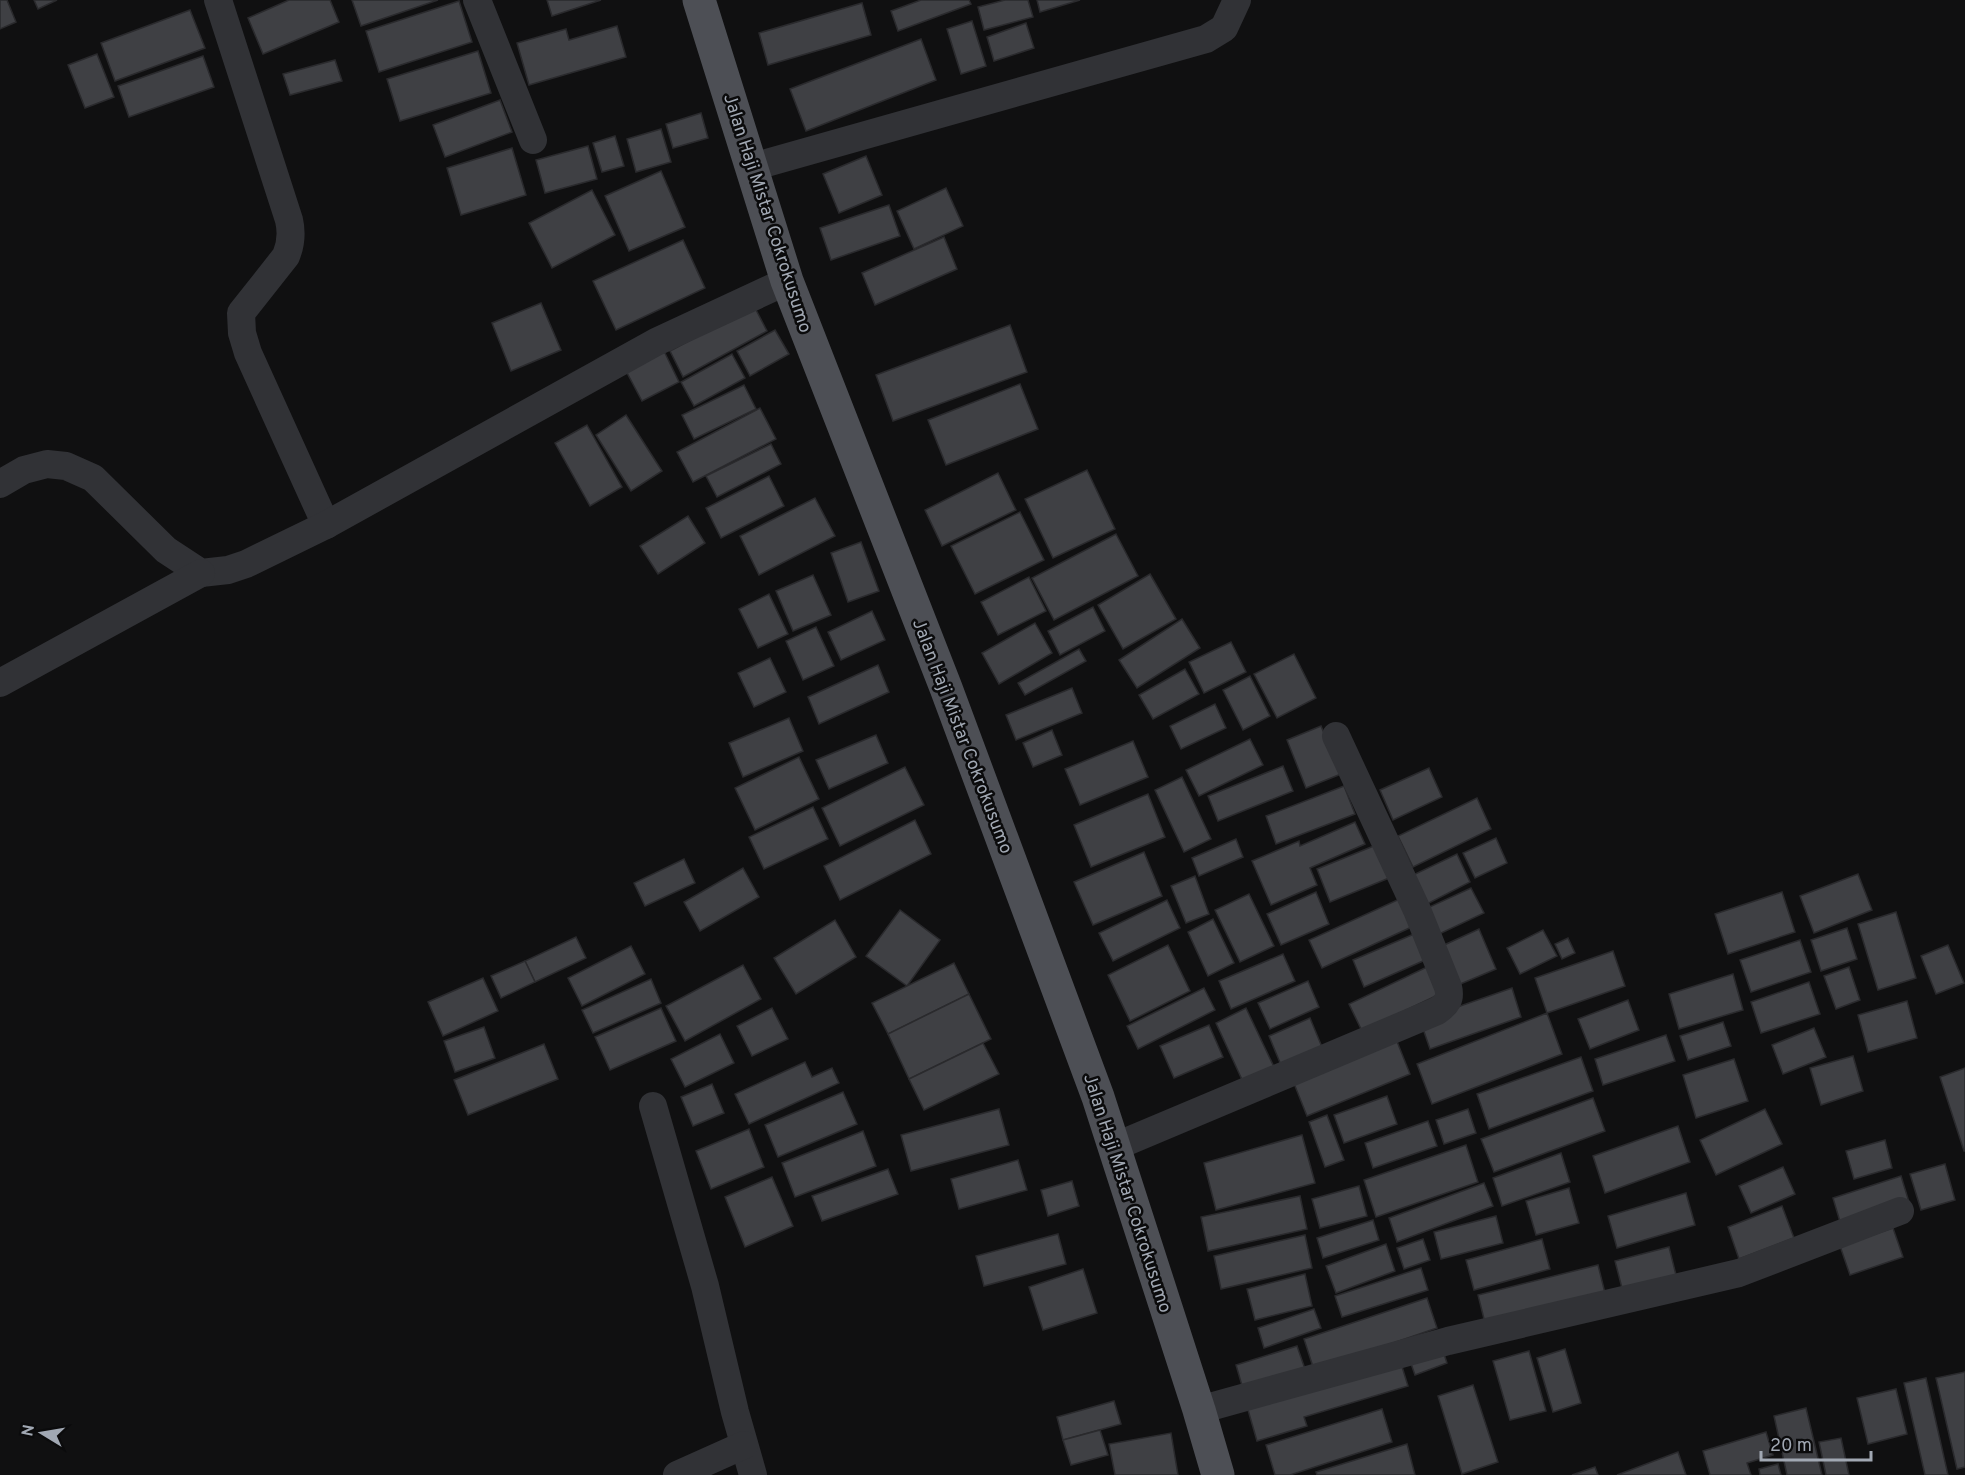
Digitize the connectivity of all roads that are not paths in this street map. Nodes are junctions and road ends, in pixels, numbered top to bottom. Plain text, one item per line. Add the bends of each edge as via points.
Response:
1 (218, 0) edge
2 (477, 0) edge
3 (699, 0) edge
4 (1237, 0) edge
5 (533, 140) dead end
6 (752, 167) junction
7 (787, 281) junction
8 (0, 484) edge
9 (326, 525) junction
10 (201, 573) junction
11 (0, 683) edge
12 (1336, 736) dead end
13 (653, 1106) dead end
14 (1114, 1147) junction
15 (1900, 1210) dead end
16 (1199, 1410) junction
17 (744, 1445) junction
18 (677, 1475) edge
19 (753, 1475) edge
20 (1218, 1475) edge

1 - 9 street via 291,231 286,256 241,313 242,333
2 - 5 street
3 - 6 main road, Jalan Haji Mistar Cokrokusumo
4 - 6 street via 1224,28 1206,39
6 - 7 main road, Jalan Haji Mistar Cokrokusumo
7 - 9 street via 657,342
7 - 14 main road, Jalan Haji Mistar Cokrokusumo via 946,688
8 - 10 street via 24,470 47,464 66,466 93,478 166,550
9 - 10 street via 246,564
10 - 11 street
12 - 14 street via 1417,910 1448,987 1449,1000 1437,1011
13 - 17 street via 705,1286
14 - 16 main road, Jalan Haji Mistar Cokrokusumo
15 - 16 street via 1739,1273 1448,1341
16 - 20 main road, Jalan Haji Mistar Cokrokusumo
17 - 18 street
17 - 19 street

